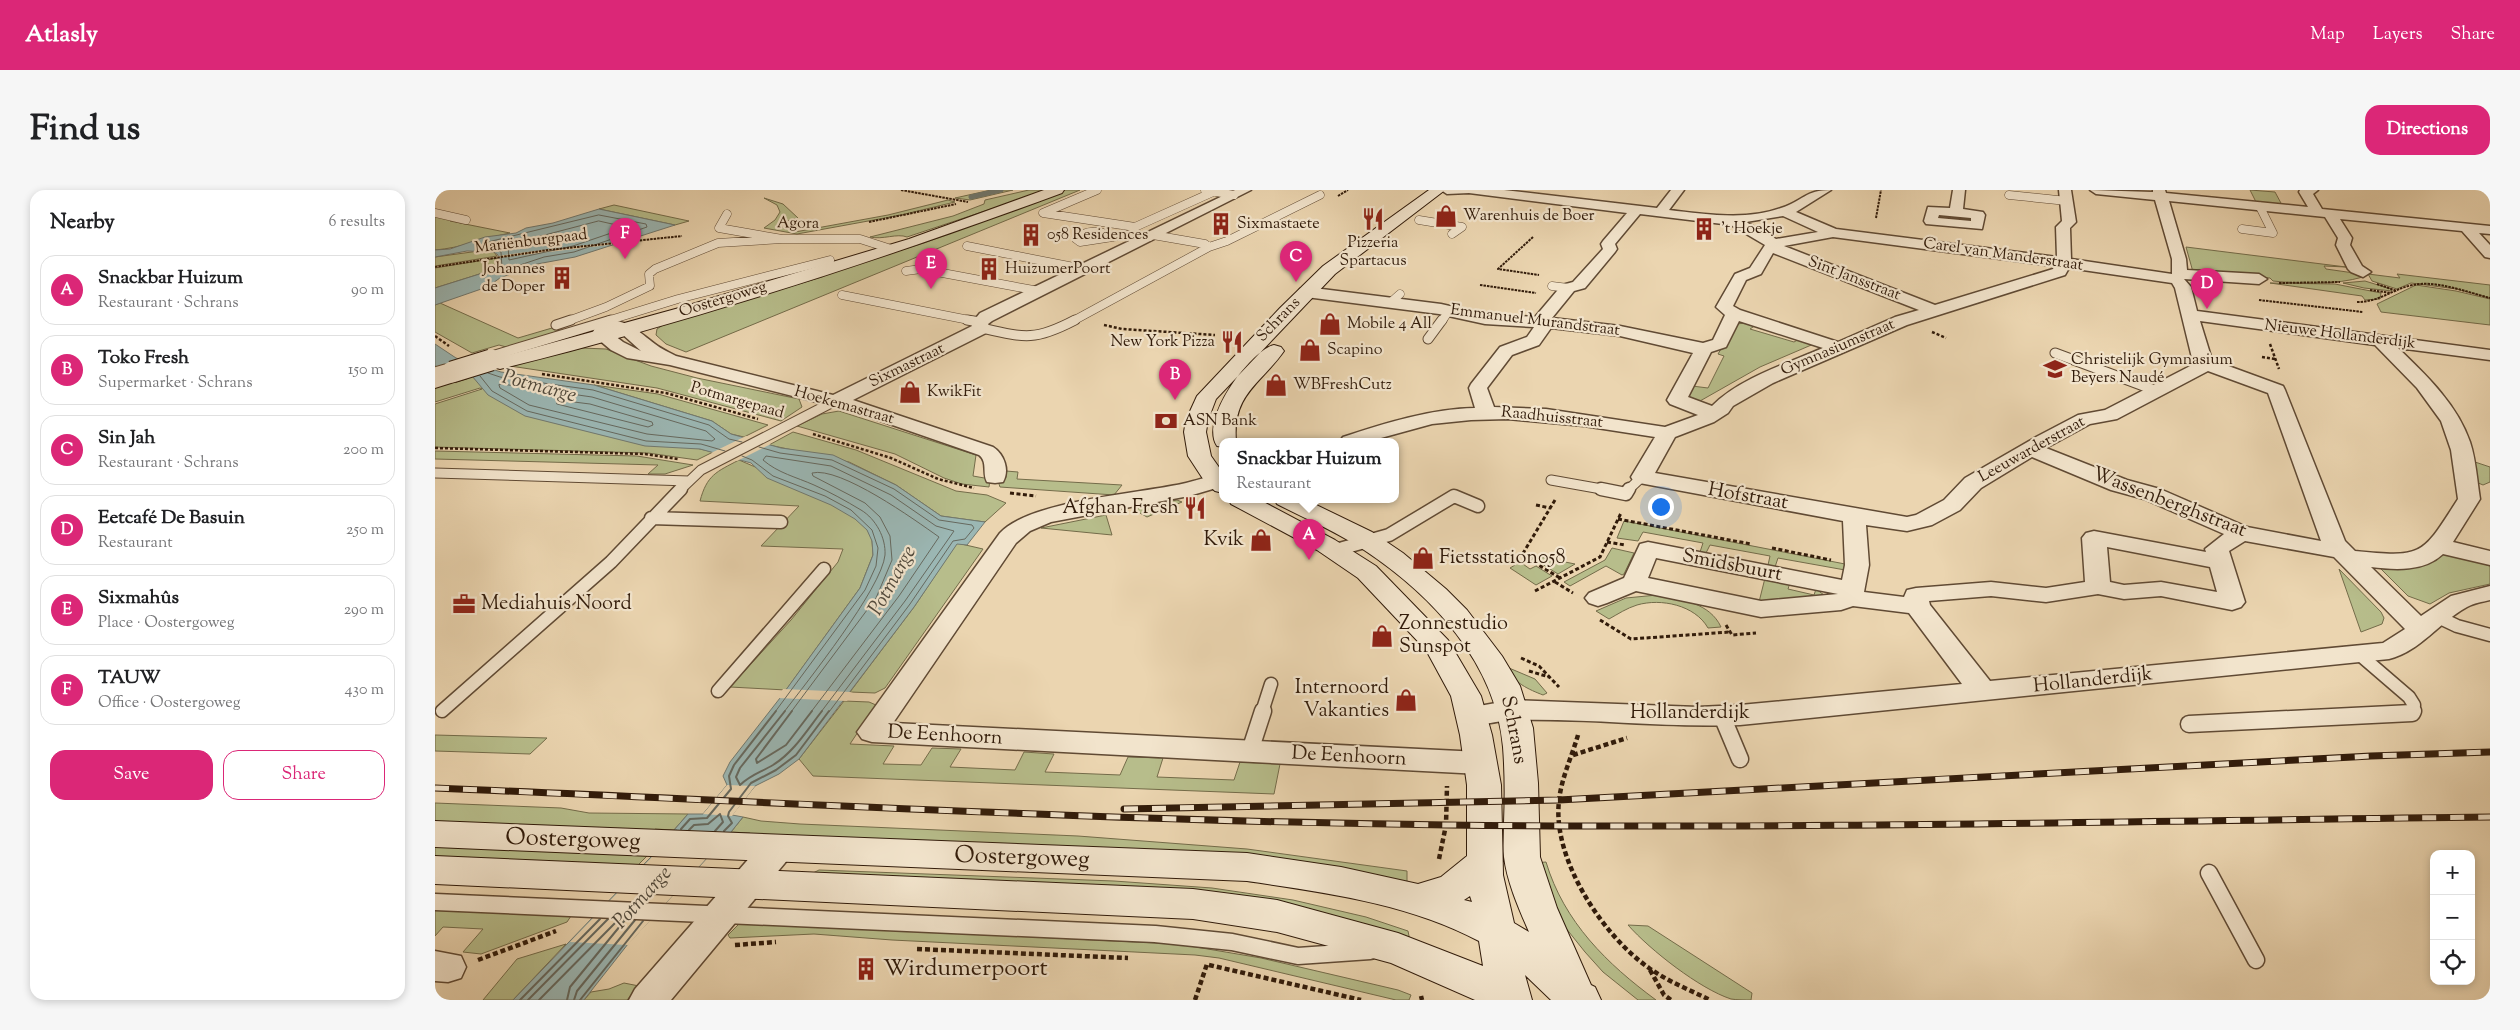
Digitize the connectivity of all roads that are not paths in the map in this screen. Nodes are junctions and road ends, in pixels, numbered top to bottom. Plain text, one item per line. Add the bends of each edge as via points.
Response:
1 (1057, 190) edge
2 (1097, 190) edge
3 (1202, 190) edge
4 (1438, 190) edge
5 (1447, 190) edge
6 (1455, 190) edge
7 (1467, 190) edge
8 (1472, 190) edge
9 (1576, 190) edge
10 (1678, 190) edge
11 (1825, 190) edge
12 (2095, 190) edge
13 (2312, 190) edge
14 (1959, 191) edge
15 (1213, 192) junction
16 (1240, 192) edge
17 (2160, 193) edge
18 (1321, 195) dead end
19 (2009, 195) dead end
20 (2066, 196) edge
21 (1564, 201) junction
22 (2260, 207) junction
23 (1637, 210) junction
24 (1660, 212) junction
25 (1785, 212) junction
26 (435, 213) edge
27 (727, 214) dead end
28 (2324, 214) junction
29 (1037, 215) dead end
30 (466, 220) dead end
31 (1419, 220) junction
32 (1734, 221) junction
33 (2467, 228) junction
34 (2242, 230) dead end
35 (2490, 230) edge
36 (1093, 232) junction
37 (1833, 233) junction
38 (1452, 234) dead end
39 (1151, 236) junction
40 (1112, 237) junction
41 (849, 238) junction
42 (782, 239) junction
43 (967, 246) dead end
44 (1773, 246) junction
45 (886, 247) junction
46 (1209, 247) junction
47 (1950, 247) junction
48 (831, 252) junction
49 (2490, 254) edge
50 (2063, 263) junction
51 (1084, 269) junction
52 (906, 271) dead end
53 (2363, 272) road end
54 (2176, 276) junction
55 (2259, 279) road end
56 (1039, 291) junction
57 (1306, 292) junction
58 (842, 294) dead end
59 (1326, 294) junction
60 (1446, 307) junction
61 (1935, 311) junction
62 (1734, 314) junction
63 (2189, 315) junction
64 (1543, 323) junction
65 (556, 325) dead end
66 (981, 325) junction
67 (626, 328) junction
68 (603, 330) junction
69 (1428, 338) dead end
70 (2381, 340) junction
71 (1837, 348) junction
72 (1703, 349) junction
73 (2055, 353) dead end
74 (2490, 354) edge
75 (492, 360) junction
76 (670, 360) junction
77 (2206, 364) junction
78 (444, 374) edge
79 (2157, 391) junction
80 (835, 401) junction
81 (1486, 412) junction
82 (1713, 414) junction
83 (1667, 433) junction
84 (1225, 438) edge
85 (1360, 438) edge
86 (2031, 449) junction
87 (435, 473) edge
88 (1642, 477) junction
89 (1219, 480) edge
90 (1551, 480) dead end
91 (689, 481) junction
92 (1219, 482) edge
93 (999, 485) road end
94 (2490, 489) edge
95 (2469, 499) junction
96 (1248, 503) edge
97 (1294, 503) edge
98 (1478, 506) dead end
99 (1854, 516) junction
100 (651, 518) junction
101 (781, 522) dead end
102 (2241, 533) junction
103 (1368, 541) junction
104 (2437, 545) junction
105 (1336, 550) junction
106 (2343, 554) junction
107 (2490, 558) edge
108 (2219, 562) junction
109 (824, 569) dead end
110 (1634, 583) junction
111 (2098, 587) junction
112 (1851, 593) junction
113 (2490, 593) edge
114 (1917, 606) junction
115 (1598, 608) road end
116 (2429, 623) junction
117 (2490, 635) edge
118 (2359, 654) junction
119 (1271, 684) dead end
120 (718, 691) dead end
121 (1983, 692) junction
122 (1513, 710) junction
123 (442, 711) dead end
124 (1472, 716) junction
125 (1722, 716) junction
126 (2189, 724) dead end
127 (1250, 751) junction
128 (1740, 759) dead end
129 (1480, 763) junction
130 (435, 834) edge
131 (777, 849) junction
132 (1485, 860) junction
133 (435, 870) edge
134 (2209, 872) dead end
135 (748, 884) junction
136 (1415, 900) junction
137 (435, 902) edge
138 (722, 915) junction
139 (1497, 931) junction
140 (1398, 949) junction
141 (2256, 960) dead end
142 (1578, 999) edge
143 (648, 1000) edge
144 (1511, 1000) edge

1 - 45 street, Oostergoweg via 962,226
2 - 15 lane via 1043,213 1135,227
3 - 15 lane
4 - 57 street, Schrans via 1352,252
5 - 6 street
6 - 7 street
6 - 31 street, Schrans via 1453,195
8 - 21 street
9 - 21 street
10 - 24 street
11 - 25 street
12 - 17 street
13 - 28 street via 2305,192
14 - 47 street
15 - 16 lane
16 - 39 street, Sixmastraat
17 - 22 street
17 - 54 street via 2179,259
18 - 46 lane via 1227,242
19 - 20 lane
20 - 50 street via 2069,222 2063,227
21 - 23 street via 1616,202
22 - 28 street
22 - 34 lane via 2273,233
23 - 24 street
23 - 64 street via 1579,285 1558,287
24 - 32 street
25 - 32 street
25 - 37 street, Carel van Manderstraat
26 - 30 lane
27 - 42 lane, Agora via 719,228
28 - 33 street
28 - 53 street via 2345,238 2343,246 2357,269
29 - 36 lane via 1091,225
31 - 38 lane via 1462,227
31 - 59 street, Schrans via 1366,258
32 - 44 street
33 - 35 street
33 - 49 street
36 - 40 lane via 1107,233
36 - 40 lane via 1079,235 1076,239 1080,242
37 - 44 street, Carel van Manderstraat
37 - 47 street, Carel van Manderstraat
39 - 40 lane via 1131,234
39 - 46 lane
39 - 51 street, Sixmastraat
41 - 42 lane, Agora
41 - 45 lane, Agora
41 - 48 lane
42 - 65 lane via 717,243 655,270 649,274 650,286 645,290
43 - 51 lane
44 - 61 street, Sint Jansstraat
44 - 62 street via 1768,248 1757,271 1740,278 1724,307
45 - 48 street, Oostergoweg
45 - 67 street, Oostergoweg
46 - 66 lane via 1050,333 1035,337
47 - 50 street, Carel van Manderstraat
48 - 68 street, Oostergoweg
48 - 75 lane, Oostergoweg via 678,298
50 - 54 street, Carel van Manderstraat
50 - 61 street, Gymnasiumstraat via 2060,272 2053,275
51 - 56 street, Sixmastraat
52 - 56 lane via 921,269
54 - 55 street, Carel van Manderstraat
54 - 63 street via 2183,287
56 - 66 street, Sixmastraat
57 - 59 street, Emmanuel Murandstraat
57 - 89 street, Schrans via 1212,389 1202,404 1194,433 1196,449 1201,460
58 - 66 lane
59 - 60 street, Emmanuel Murandstraat via 1395,298
59 - 84 street, Schrans via 1235,393 1227,407
60 - 64 street, Emmanuel Murandstraat via 1505,321
60 - 69 lane
61 - 71 street, Gymnasiumstraat via 1901,321
62 - 71 street
62 - 72 street via 1720,343
63 - 70 street, Nieuwe Hollanderdijk
63 - 77 street via 2201,358
64 - 72 street, Emmanuel Murandstraat via 1639,335 1672,345
64 - 81 street via 1542,330 1533,340 1506,351 1478,388
66 - 80 street, Sixmastraat
67 - 68 street, Oostergoweg
67 - 76 street, Hoekemastraat
68 - 75 street, Oostergoweg
68 - 76 street, Hoekemastraat via 622,350 639,358
70 - 74 street, Nieuwe Hollanderdijk
70 - 95 street via 2431,392 2453,426 2463,457
71 - 82 street, Gymnasiumstraat via 1753,385 1725,402
72 - 82 street via 1677,400
73 - 79 lane
75 - 78 street, Oostergoweg
76 - 80 street, Hoekemastraat
77 - 79 street, Leeuwarderstraat
77 - 106 street via 2276,390 2334,544
79 - 86 street, Leeuwarderstraat via 2110,414 2085,418
80 - 91 lane, Sixmastraat via 710,464
80 - 93 street, Hoekemastraat via 986,451 993,455
81 - 83 street, Raadhuisstraat via 1554,415
81 - 85 street, Raadhuisstraat via 1420,420
82 - 83 street, Gymnasiumstraat
83 - 88 street
86 - 99 street, Leeuwarderstraat via 1973,482 1952,505 1923,520 1907,524
86 - 102 street, Wassenberghstraat via 2119,485 2153,494
87 - 91 lane
88 - 90 lane via 1626,494
88 - 99 street, Hofstraat
91 - 100 lane, Sixmastraat
92 - 127 street, De Eenhoorn via 1049,515 1019,528 1008,538 872,732
94 - 95 street
95 - 104 street
96 - 105 street, Schrans
97 - 103 street, Schrans
98 - 103 lane via 1454,496 1389,535
99 - 112 street via 1857,564
100 - 101 lane
100 - 123 lane, Sixmastraat via 611,562
102 - 106 street, Wassenberghstraat
102 - 108 street via 2217,550
103 - 105 lane
103 - 122 street, Schrans via 1404,567 1481,645 1499,673
104 - 106 street, Wassenberghstraat via 2425,556 2411,560
104 - 107 street
105 - 124 street, Schrans via 1367,572 1438,646 1457,678
106 - 116 street
108 - 111 street via 2094,538
108 - 111 street via 2224,567 2232,602 2161,588 2124,592
109 - 120 lane
110 - 112 street, Smidsbuurt via 1761,609 1841,602
110 - 112 street, Smidsbuurt via 1648,549
110 - 115 street
111 - 114 street via 2047,595 1991,589 1916,595
112 - 114 street, Smidsbuurt
113 - 116 street, Hollanderdijk via 2457,602
114 - 121 street
116 - 117 lane
116 - 118 street, Hollanderdijk via 2405,644 2389,651
118 - 121 street, Hollanderdijk
118 - 126 lane via 2409,697 2414,705 2412,713
119 - 127 lane
121 - 125 street, Hollanderdijk
122 - 124 street, Hollanderdijk
122 - 125 street, Hollanderdijk
122 - 142 street, Schrans via 1521,769 1522,857 1538,908
124 - 129 street, Schrans
125 - 128 lane
127 - 129 street, De Eenhoorn
129 - 132 street, Schrans via 1484,785
130 - 131 street, Oostergoweg
131 - 135 street
131 - 136 street, Oostergoweg via 1247,867 1313,876
132 - 136 street via 1453,889
132 - 139 street, Schrans
133 - 135 street, Oostergoweg
134 - 141 lane
135 - 138 street
135 - 140 street, Oostergoweg via 1193,904 1277,916
136 - 139 street, Oostergoweg via 1468,916
137 - 138 lane, Oostergoweg
138 - 140 lane, Oostergoweg via 1155,934 1231,942 1298,956
138 - 143 street
139 - 142 street, Oostergoweg via 1534,958
139 - 144 street, Schrans
140 - 144 street, Oostergoweg via 1477,981

